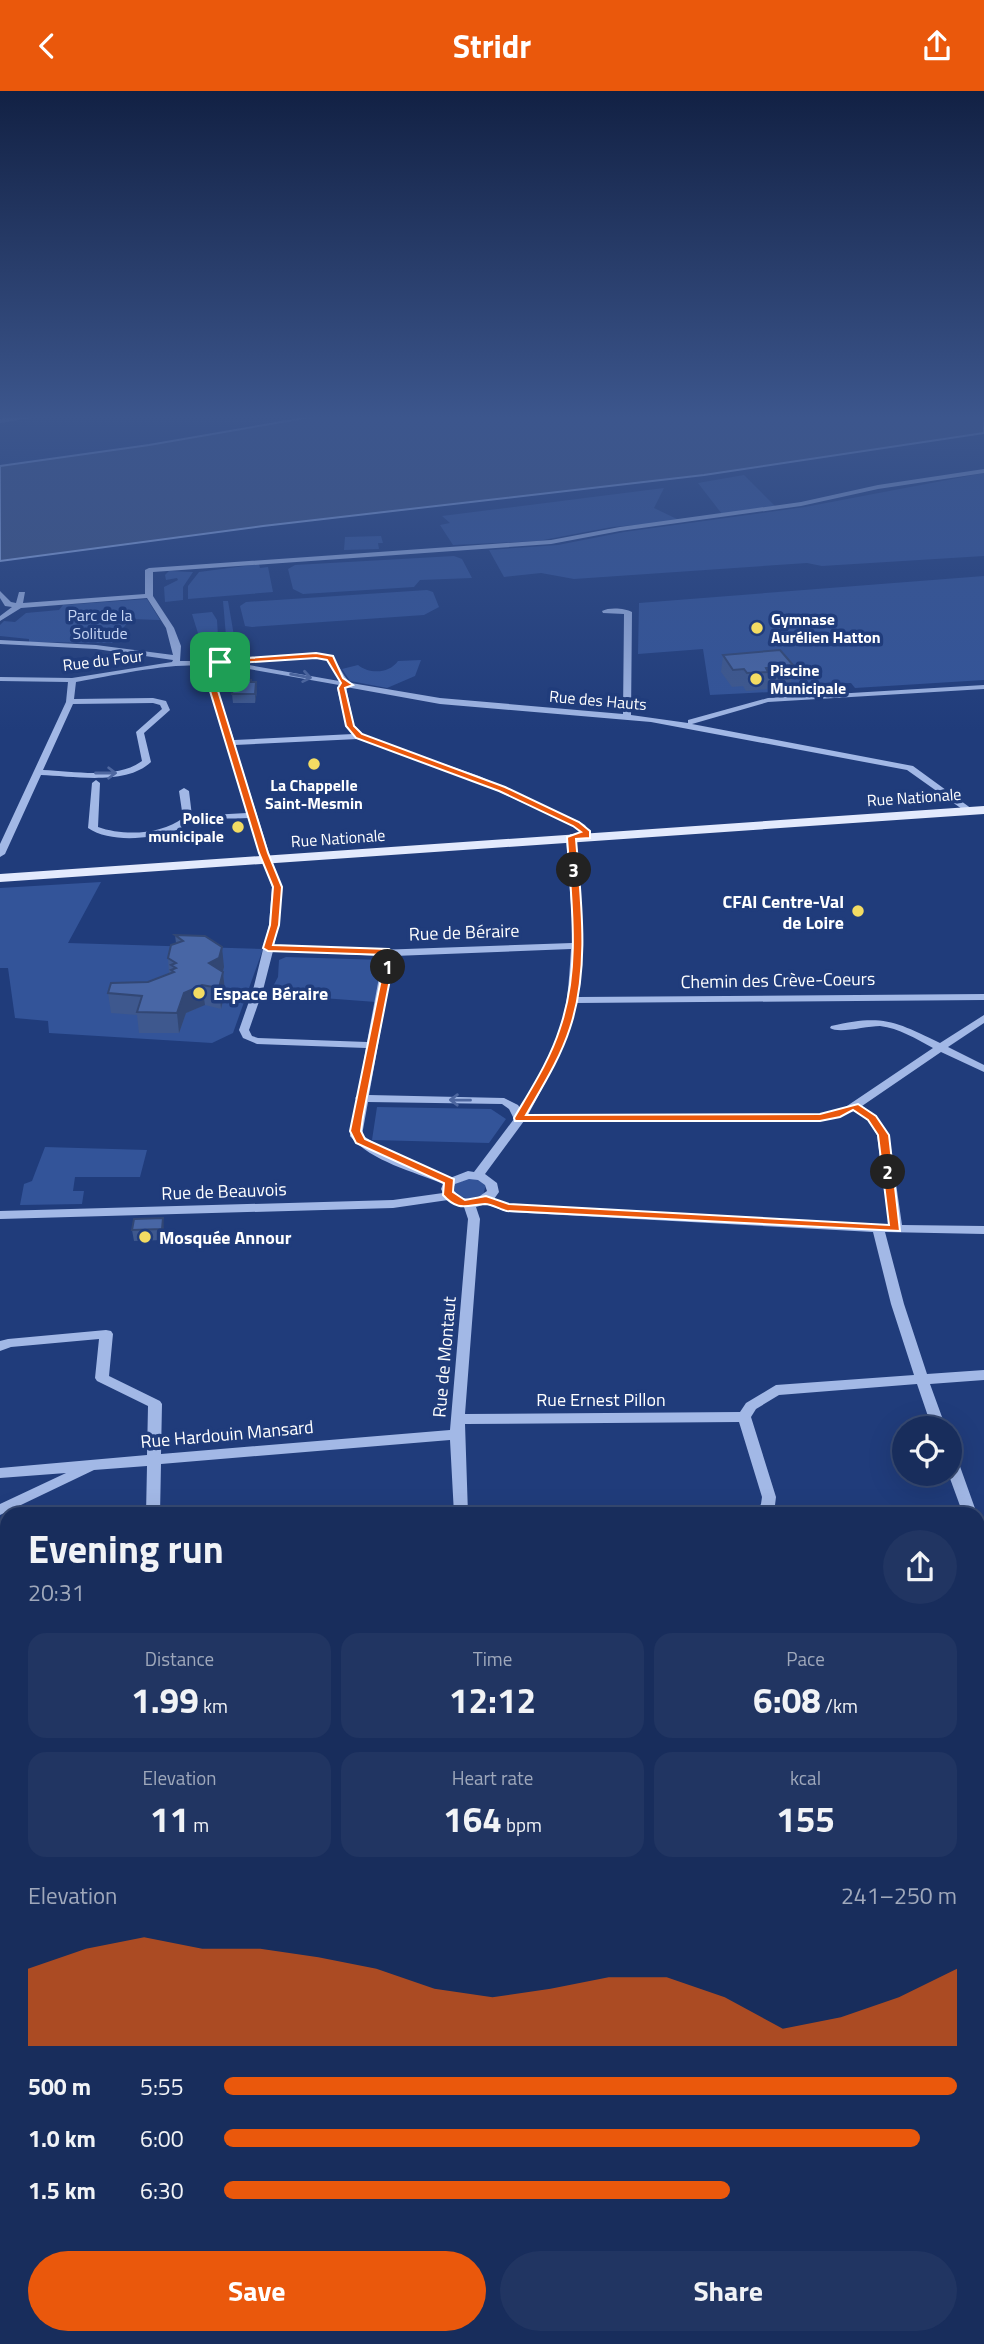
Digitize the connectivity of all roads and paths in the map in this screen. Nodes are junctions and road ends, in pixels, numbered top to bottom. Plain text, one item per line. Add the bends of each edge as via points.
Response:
1 (685, 520) edge
2 (561, 540) joint
3 (149, 570) joint
4 (0, 593) edge
5 (22, 594) dead end
6 (149, 596) junction
7 (19, 606) junction
8 (606, 611) dead end
9 (0, 619) edge
10 (0, 642) edge
11 (177, 661) junction
12 (209, 667) junction
13 (337, 674) junction
14 (0, 679) edge
15 (72, 680) junction
16 (324, 680) junction
17 (346, 684) junction
18 (984, 687) edge
19 (71, 702) junction
20 (627, 716) junction
21 (680, 723) junction
22 (359, 736) junction
23 (232, 743) junction
24 (38, 772) junction
25 (96, 783) dead end
26 (184, 791) dead end
27 (984, 810) edge
28 (969, 811) junction
29 (253, 815) junction
30 (188, 819) junction
31 (587, 836) junction
32 (571, 837) junction
33 (0, 854) edge
34 (265, 857) junction
35 (0, 875) edge
36 (577, 946) junction
37 (268, 948) junction
38 (389, 952) junction
39 (984, 997) edge
40 (572, 1000) junction
41 (984, 1019) edge
42 (835, 1028) dead end
43 (372, 1045) junction
44 (942, 1048) junction
45 (984, 1069) edge
46 (361, 1098) junction
47 (854, 1106) junction
48 (519, 1118) junction
49 (477, 1176) junction
50 (450, 1182) junction
51 (449, 1196) junction
52 (486, 1200) junction
53 (469, 1204) junction
54 (0, 1215) edge
55 (878, 1228) junction
56 (895, 1229) junction
57 (984, 1230) edge
58 (0, 1347) edge
59 (984, 1375) edge
60 (922, 1380) junction
61 (936, 1416) edge
62 (744, 1417) junction
63 (458, 1426) junction
64 (156, 1459) junction
65 (95, 1465) junction
66 (0, 1473) edge
67 (960, 1486) edge
68 (6, 1507) edge
69 (153, 1507) edge
70 (461, 1507) edge
71 (767, 1507) edge
72 (968, 1507) edge

1 - 2 street
2 - 3 street
3 - 6 street
4 - 7 street via 8,604
5 - 7 street
6 - 7 street
6 - 11 street via 177,646
7 - 9 street
8 - 20 street via 628,612
10 - 11 street via 96,647
11 - 12 street, Rue du Four
11 - 15 street, Rue du Four
12 - 13 street via 236,660 321,656 330,658
12 -> 16 street, Rue des Hauts via 243,666
12 - 23 street
13 - 16 street
13 - 17 street
14 - 15 street, Rue du Four
15 - 19 street
16 - 17 street, Rue des Hauts
17 - 20 street, Rue des Hauts via 440,702
17 - 22 street via 341,688 350,726
18 - 21 street via 768,700
19 - 24 street
24 -> 19 street via 139,769 147,762 140,732 166,710 163,703 153,700
20 - 21 street, Rue des Hauts
21 - 28 street, Rue des Hauts via 910,768
22 - 23 street
22 - 31 street via 502,789 582,827
23 - 29 street
24 - 33 street
25 - 30 street via 93,828 104,834 173,831
26 - 30 street
27 - 28 main road, Rue Nationale
28 - 31 main road, Rue Nationale
29 - 30 street
29 - 34 street
31 - 32 main road, Rue Nationale
32 - 34 main road, Rue Nationale
32 - 36 street
34 - 35 main road, Rue Nationale
34 - 37 street via 277,887
36 - 38 street, Rue de Béraire
36 - 40 street
37 - 38 street, Rue de Béraire
37 - 43 street via 244,1030 248,1038
38 - 43 street
39 - 40 street, Chemin des Crève-Coeurs
40 - 48 street via 551,1063
41 - 44 street
42 - 44 street via 883,1022
43 - 46 street
44 - 45 street
44 - 47 street
48 -> 46 street via 514,1107 504,1101
46 - 50 street via 355,1131 360,1141
47 - 48 street via 820,1117
47 - 56 street via 872,1118 883,1135
48 - 49 street
49 - 50 street
49 - 52 street via 493,1187
50 - 51 street
51 - 53 street
51 - 54 street, Rue de Beauvois via 394,1204
52 - 53 street
52 - 55 street via 507,1208
53 - 63 street, Rue de Montaut via 474,1219
55 - 56 street
55 - 60 street via 903,1327
56 - 57 street
58 - 64 street via 106,1334 102,1378 155,1404
59 - 60 street
60 - 61 street
60 - 62 street via 776,1390 751,1406
62 - 63 street, Rue Ernest Pillon
62 - 71 street via 769,1496
63 - 64 street, Rue Hardouin Mansard
63 - 70 street, Rue de Montaut
64 - 65 street, Rue Hardouin Mansard
64 - 69 street
65 - 66 street, Rue Hardouin Mansard
65 - 68 street
67 - 72 street

